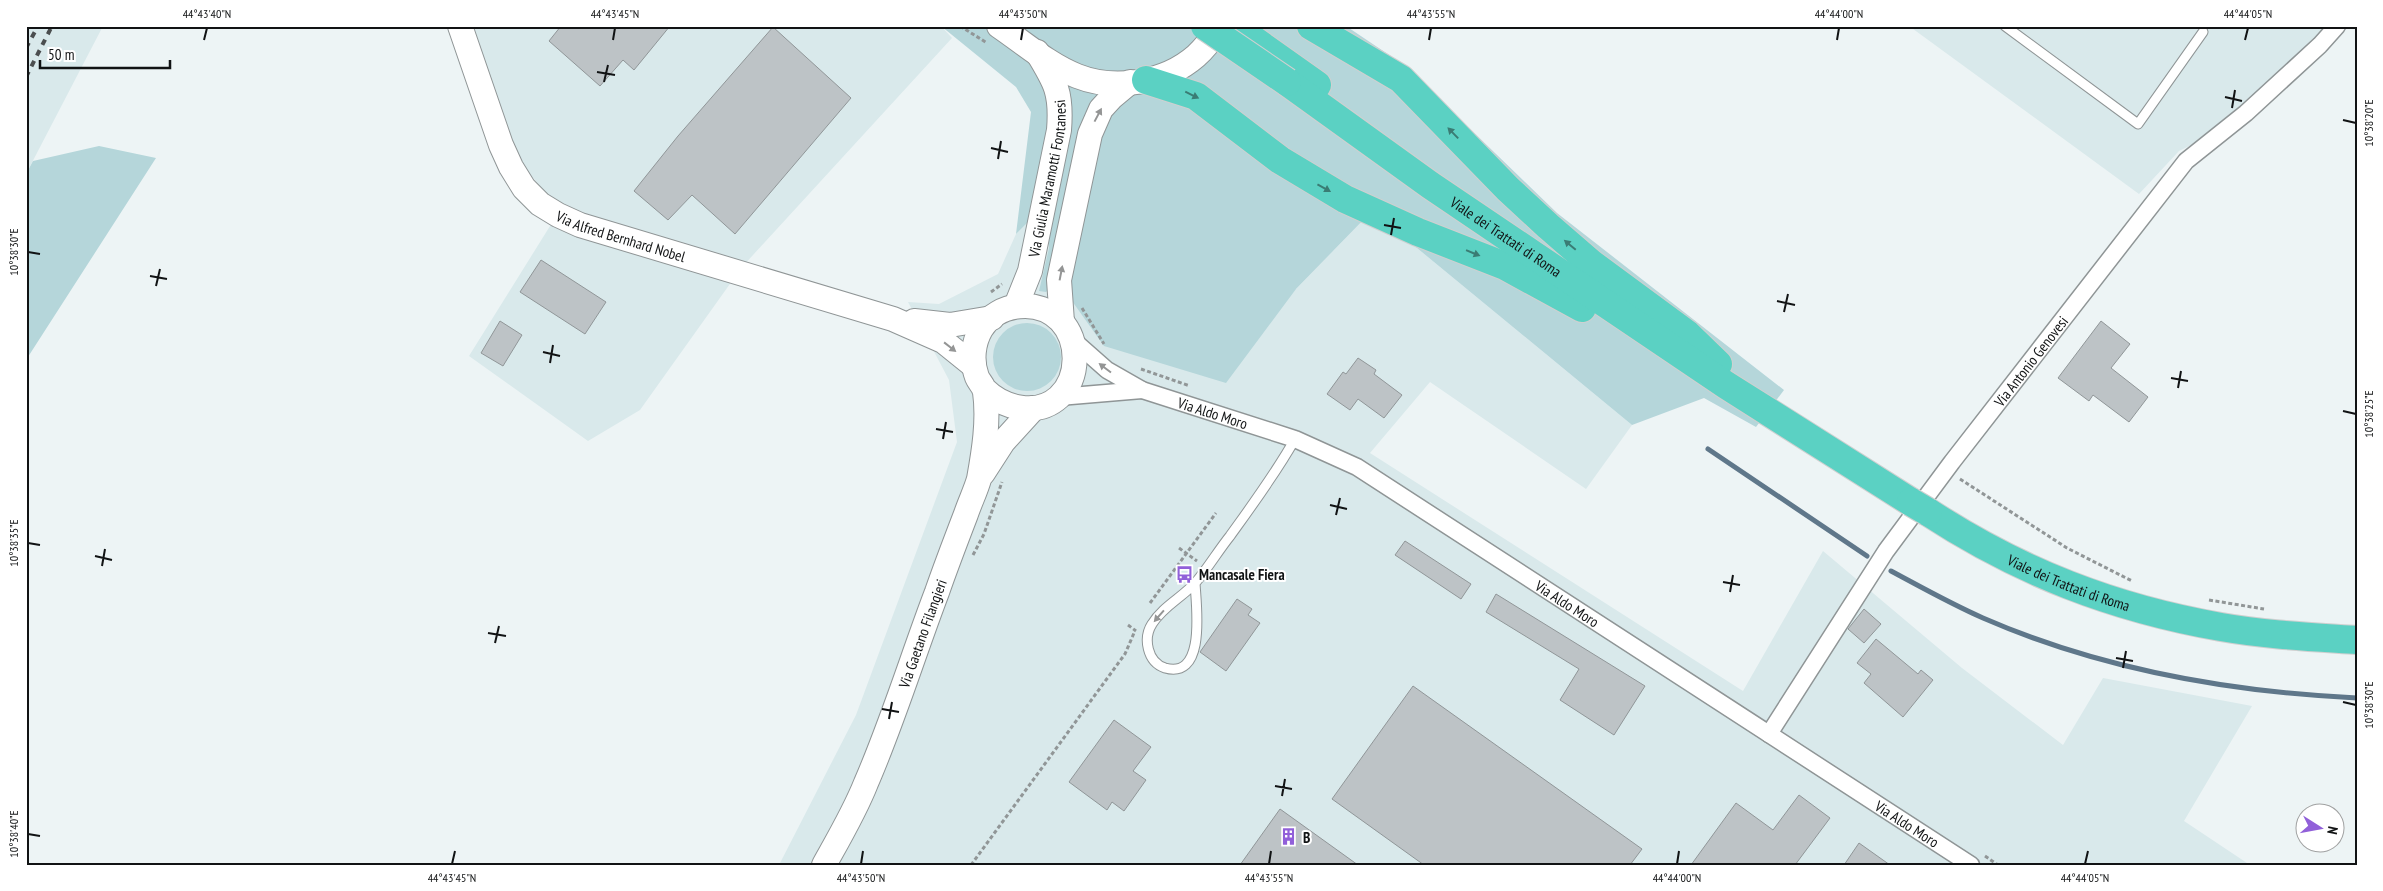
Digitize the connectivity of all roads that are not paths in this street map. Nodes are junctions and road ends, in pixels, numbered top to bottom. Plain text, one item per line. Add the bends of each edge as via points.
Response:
1 (460, 26) edge
2 (1205, 26) edge
3 (1221, 26) edge
4 (1234, 26) edge
5 (1311, 26) edge
6 (2005, 26) edge
7 (2337, 26) edge
8 (2203, 32) dead end
9 (994, 36) edge
10 (1037, 52) junction
11 (1291, 76) junction
12 (1138, 81) junction
13 (1016, 306) junction
14 (988, 307) junction
15 (893, 319) junction
16 (1067, 331) junction
17 (974, 366) junction
18 (1728, 380) junction
19 (984, 389) junction
20 (1142, 390) junction
21 (1059, 397) junction
22 (1034, 408) junction
23 (1294, 439) junction
24 (978, 481) junction
25 (1195, 583) junction
26 (2357, 640) edge
27 (1769, 734) junction
28 (824, 865) edge
29 (1971, 865) edge

1 - 15 street, Via Alfred Bernhard Nobel via 501,145 524,188 540,204 580,225
2 - 11 highway, Viale dei Trattati di Roma, bridge
3 - 12 street via 1196,56 1166,75
4 - 11 highway, Viale dei Trattati di Roma
18 -> 5 highway via 1687,334 1592,264 1548,226 1401,79
6 - 8 lane via 2138,124
7 - 27 street, Via Antonio Genovesi via 2246,113 2186,161 1886,551
9 - 10 street
10 - 12 street via 1076,76 1091,80
10 - 13 street, Via Giulia Maramotti Fontanesi via 1056,83 1060,122 1030,271
11 - 18 highway, Viale dei Trattati di Roma via 1430,185
16 -> 12 street, Via Giulia Maramotti Fontanesi via 1059,280 1090,134 1101,109 1112,96
12 -> 18 highway via 1196,96 1280,160 1345,200 1505,266 1554,291 1661,356
13 - 14 street via 1007,309
13 - 16 street via 1041,308
14 - 15 street, Via Alfred Bernhard Nobel via 950,325
14 - 17 street via 976,339
15 -> 17 street, Via Alfred Bernhard Nobel via 943,341
20 -> 16 street, Via Aldo Moro via 1107,370
16 - 21 street via 1076,360 1071,378
17 - 19 street
18 - 26 highway, Viale dei Trattati di Roma via 1792,427 1970,539 2002,557 2079,590 2120,604 2222,628
19 - 22 street via 1001,403
19 - 24 street, Via Gaetano Filangieri via 986,422
20 - 21 street, Via Aldo Moro
20 - 23 street, Via Aldo Moro
21 - 22 street
22 - 24 street, Via Gaetano Filangieri via 1003,442
23 - 25 lane via 1275,474
23 - 27 street, Via Aldo Moro via 1356,467
24 - 28 street, Via Gaetano Filangieri via 867,782
25 -> 25 lane via 1166,607 1152,624 1147,645 1161,667 1180,668 1195,650 1198,629
27 - 29 street, Via Aldo Moro

